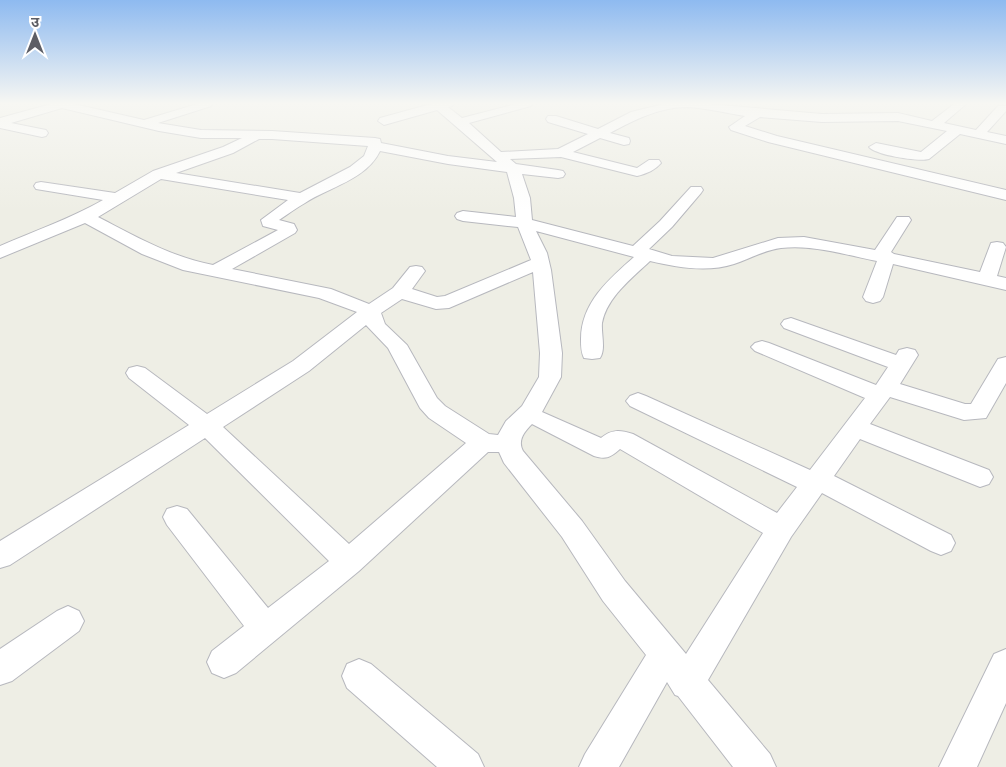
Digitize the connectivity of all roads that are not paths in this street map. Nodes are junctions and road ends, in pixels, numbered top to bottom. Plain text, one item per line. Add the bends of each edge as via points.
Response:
1 (248, 140) edge
2 (320, 140) edge
3 (376, 140) edge
4 (480, 140) edge
5 (587, 140) edge
6 (620, 140) edge
7 (777, 140) edge
8 (888, 140) edge
9 (943, 140) edge
10 (624, 141) dead end
11 (375, 144) junction
12 (561, 152) junction
13 (505, 163) junction
14 (654, 163) dead end
15 (158, 174) junction
16 (558, 174) dead end
17 (41, 186) dead end
18 (696, 190) dead end
19 (1006, 195) edge
20 (116, 198) junction
21 (300, 198) junction
22 (463, 216) dead end
23 (86, 217) junction
24 (903, 220) dead end
25 (524, 223) junction
26 (997, 247) dead end
27 (0, 253) edge
28 (642, 253) junction
29 (883, 256) junction
30 (540, 262) junction
31 (216, 271) junction
32 (416, 271) dead end
33 (987, 279) junction
34 (1006, 284) edge
35 (400, 292) junction
36 (873, 298) dead end
37 (371, 311) junction
38 (791, 324) dead end
39 (762, 347) dead end
40 (592, 353) dead end
41 (1006, 364) edge
42 (137, 373) dead end
43 (882, 391) junction
44 (638, 401) dead end
45 (542, 420) dead end
46 (207, 426) junction
47 (854, 427) junction
48 (496, 444) junction
49 (980, 477) dead end
50 (814, 480) junction
51 (177, 517) dead end
52 (781, 529) junction
53 (941, 543) dead end
54 (0, 556) edge
55 (349, 562) junction
56 (68, 621) dead end
57 (265, 629) junction
58 (664, 654) junction
59 (224, 662) dead end
60 (1006, 665) edge
61 (0, 669) edge
62 (359, 676) dead end
63 (687, 683) junction
64 (465, 767) edge
65 (598, 767) edge
66 (757, 767) edge
67 (958, 767) edge

1 - 15 street
2 - 11 street
3 - 11 street
4 - 13 street
5 - 12 street
6 - 10 street
7 - 19 street
8 - 9 street via 873,150 920,156
11 - 13 street
11 - 21 street via 369,158 359,167
12 - 13 street
12 - 14 street via 637,172
13 - 16 street
13 - 25 street via 522,198
15 - 20 street
15 - 21 street
17 - 20 street
18 - 28 street
20 - 23 street
21 - 31 street via 269,220 269,223 288,227 289,230
22 - 25 street
23 - 27 street
23 - 31 street via 148,250 189,266
24 - 29 street
25 - 28 street
25 - 30 street
26 - 33 street
28 - 29 street via 672,260 713,263 791,241 822,243
28 - 40 street via 599,307 592,324
29 - 33 street
29 - 36 street
30 - 35 street via 449,302 436,303
30 - 48 street via 551,353 550,377 531,412 510,435
31 - 37 street via 324,293
32 - 35 street
33 - 34 street
35 - 37 street
37 - 46 street via 301,366
37 - 48 street via 376,326 398,346 428,402 437,412
38 - 43 street via 904,359
39 - 43 street
41 - 43 street via 974,414
42 - 46 street
43 - 47 street
44 - 50 street
45 - 52 street via 603,450 616,440 624,440
46 - 54 street
46 - 55 street
47 - 49 street
47 - 50 street
48 - 55 street
48 - 58 street via 519,463 572,529 614,591
50 - 52 street
50 - 53 street
51 - 57 street
52 - 63 street
55 - 57 street
56 - 61 street
57 - 59 street
58 - 63 street
58 - 65 street
60 - 67 street
62 - 64 street
63 - 66 street

